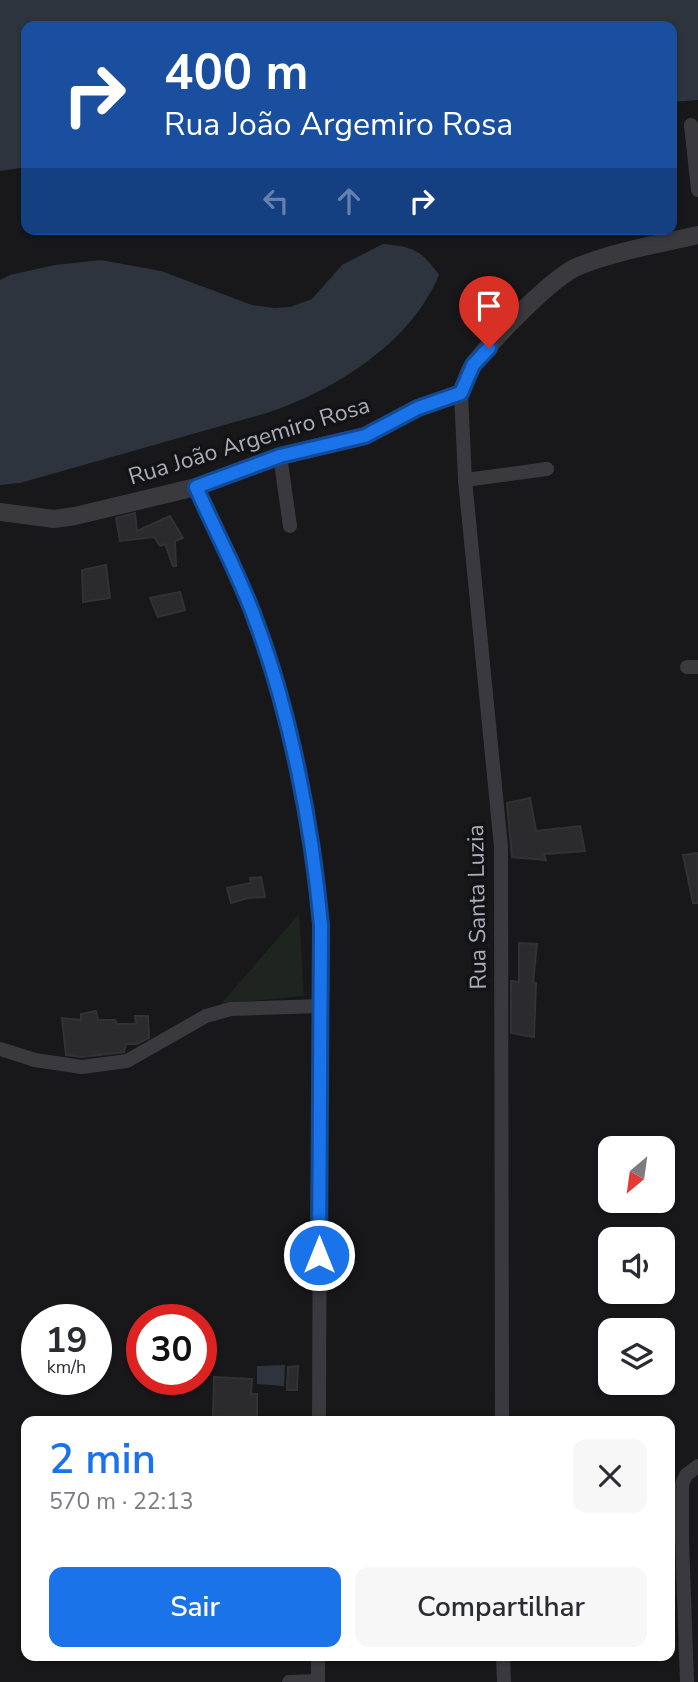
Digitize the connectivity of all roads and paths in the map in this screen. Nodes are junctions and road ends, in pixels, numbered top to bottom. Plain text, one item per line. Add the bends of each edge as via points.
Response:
1 (691, 125) dead end
2 (698, 190) edge
3 (698, 235) edge
4 (461, 393) junction
5 (280, 456) junction
6 (547, 469) dead end
7 (465, 480) junction
8 (196, 487) junction
9 (0, 512) edge
10 (290, 526) dead end
11 (320, 1006) junction
12 (0, 1049) edge
13 (319, 1416) edge
14 (502, 1416) edge
15 (692, 1471) edge
16 (318, 1661) edge
17 (503, 1661) edge
18 (289, 1682) edge
19 (318, 1682) edge
20 (504, 1682) edge
21 (687, 1682) edge

1 - 2 street
3 - 4 street via 577,266 556,279 473,365
4 - 5 street, Rua João Argemiro Rosa via 418,408 365,436
4 - 7 street, Rua Santa Luzia
5 - 8 street, Rua João Argemiro Rosa
5 - 10 street
6 - 7 street
7 - 14 street, Rua Santa Luzia via 501,847
8 - 9 street, Rua João Argemiro Rosa via 54,519
8 - 11 street via 254,616 274,674 317,879
11 - 12 street via 218,1012 127,1061 82,1067
11 - 13 street
15 - 21 street via 682,1484
16 - 19 street
17 - 20 street
18 - 19 street

